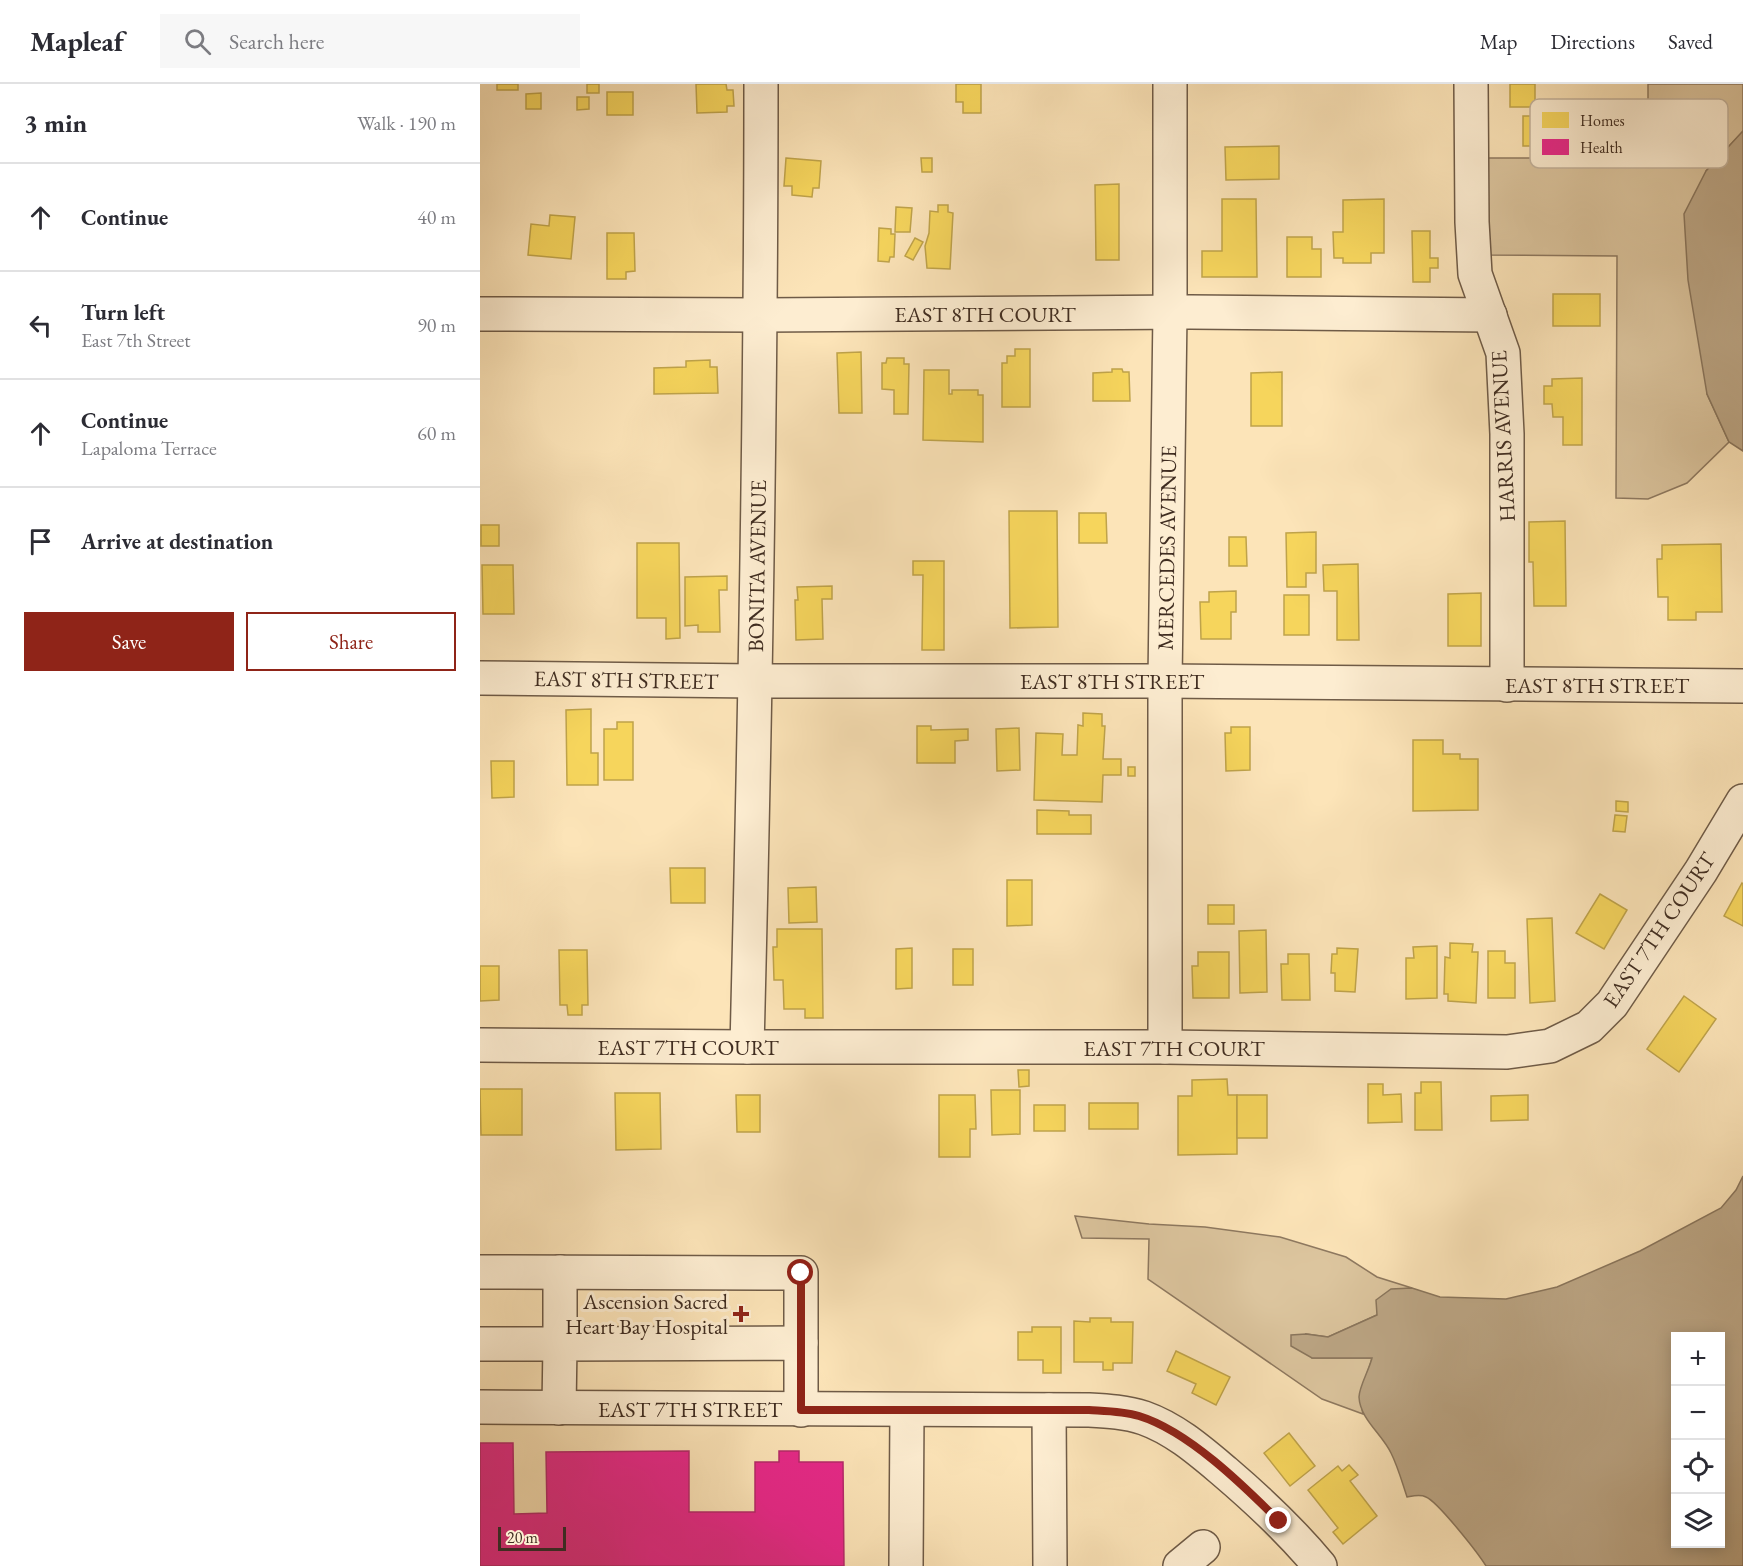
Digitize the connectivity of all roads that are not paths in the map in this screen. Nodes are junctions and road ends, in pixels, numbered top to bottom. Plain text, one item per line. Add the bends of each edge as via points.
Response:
1 (760, 84) edge
2 (1170, 84) edge
3 (1471, 84) edge
4 (1170, 312) junction
5 (480, 314) edge
6 (760, 315) junction
7 (1490, 315) junction
8 (480, 678) edge
9 (756, 681) junction
10 (1165, 681) junction
11 (1507, 685) junction
12 (1743, 686) edge
13 (1743, 801) edge
14 (480, 1045) edge
15 (747, 1047) junction
16 (1166, 1047) junction
17 (480, 1272) edge
18 (560, 1272) junction
19 (801, 1343) junction
20 (480, 1344) edge
21 (560, 1344) junction
22 (480, 1407) edge
23 (559, 1408) junction
24 (801, 1410) junction
25 (907, 1410) junction
26 (1049, 1410) junction
27 (906, 1566) edge
28 (1050, 1566) edge
29 (1320, 1566) edge

1 - 6 street, BONITA AVENUE
2 - 4 street, MERCEDES AVENUE
3 - 7 street, HARRIS AVENUE via 1475,274
4 - 6 street, EAST 8TH COURT
4 - 7 street, EAST 8TH COURT
4 - 10 street, MERCEDES AVENUE
5 - 6 street, EAST 8TH COURT
6 - 9 street, BONITA AVENUE
7 - 11 street, HARRIS AVENUE via 1503,353 1507,434
8 - 9 street, EAST 8TH STREET
9 - 10 street, EAST 8TH STREET
9 - 15 street, BONITA AVENUE
10 - 11 street, EAST 8TH STREET
10 - 16 street, MERCEDES AVENUE
11 - 12 street, EAST 8TH STREET
13 - 16 street, EAST 7TH COURT via 1612,1004 1589,1027 1550,1046 1508,1052
14 - 15 street, EAST 7TH COURT
15 - 16 street, EAST 7TH COURT
17 - 18 street
18 - 19 street via 801,1273
18 - 21 street
19 - 21 street
19 - 24 street
20 - 21 street
21 - 23 street
22 - 23 street, EAST 7TH STREET
23 - 24 street, EAST 7TH STREET
24 - 25 street, EAST 7TH STREET
25 - 26 street, EAST 7TH STREET
25 - 27 street
26 - 28 street
26 - 29 street, EAST 7TH STREET via 1115,1412 1154,1422 1193,1445 1263,1505

